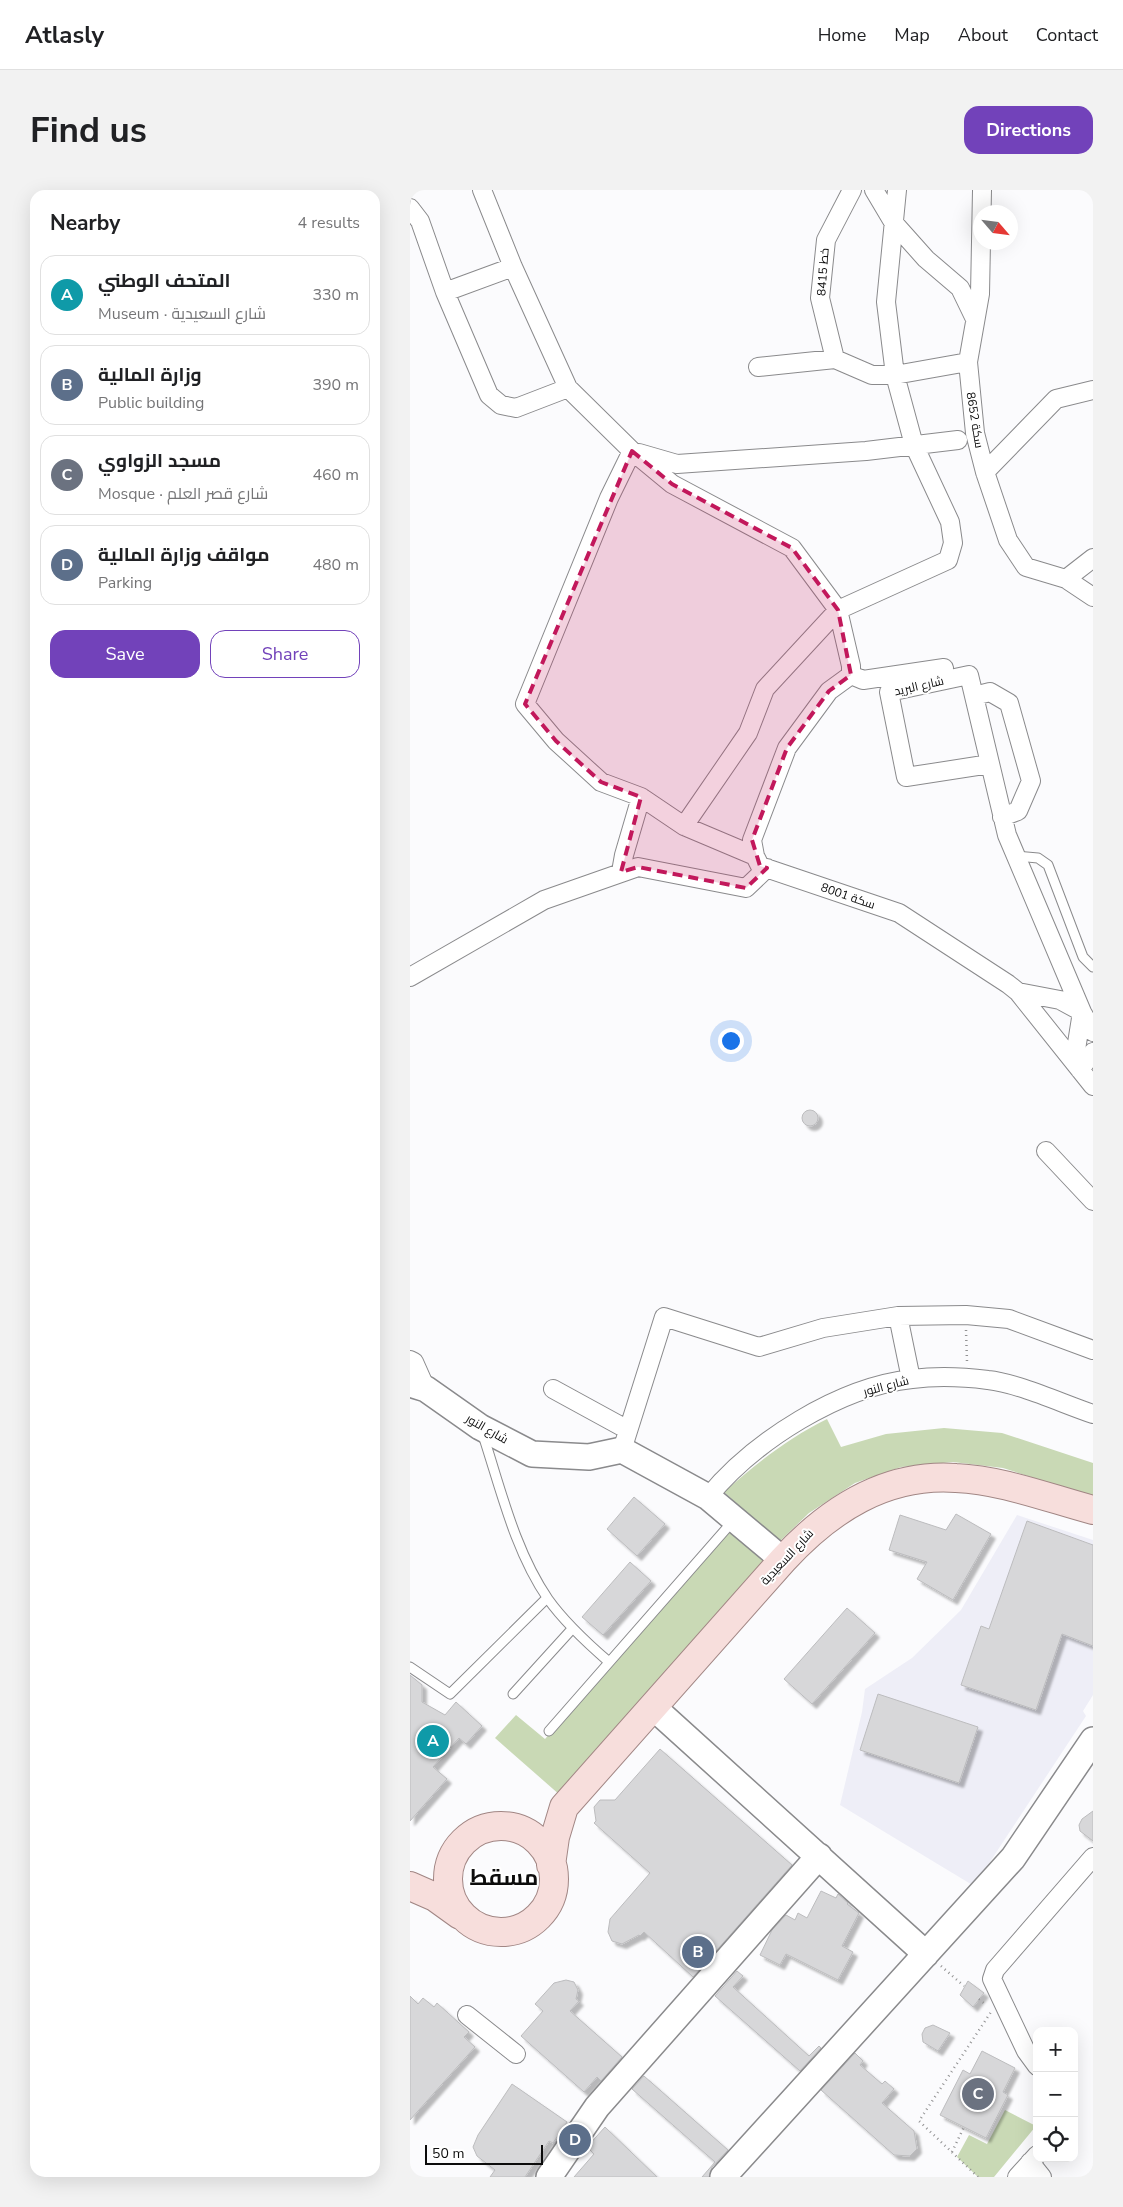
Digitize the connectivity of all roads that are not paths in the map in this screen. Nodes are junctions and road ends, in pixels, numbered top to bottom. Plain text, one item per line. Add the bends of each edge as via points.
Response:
1 (482, 190) edge
2 (852, 190) edge
3 (874, 190) edge
4 (897, 190) edge
5 (982, 190) edge
6 (410, 208) edge
7 (893, 222) junction
8 (513, 268) junction
9 (445, 292) junction
10 (975, 319) junction
11 (835, 359) junction
12 (968, 362) junction
13 (758, 367) dead end
14 (895, 375) junction
15 (568, 388) junction
16 (1093, 390) edge
17 (958, 440) dead end
18 (914, 444) junction
19 (632, 451) junction
20 (985, 472) junction
21 (1093, 558) edge
22 (1066, 579) junction
23 (1093, 597) edge
24 (838, 610) junction
25 (944, 668) dead end
26 (851, 675) junction
27 (974, 696) junction
28 (990, 764) junction
29 (641, 797) junction
30 (1002, 817) junction
31 (684, 826) junction
32 (1015, 856) junction
33 (761, 862) junction
34 (621, 872) junction
35 (1093, 967) edge
36 (410, 977) edge
37 (1018, 992) junction
38 (1082, 1012) junction
39 (1093, 1032) edge
40 (1093, 1052) edge
41 (1077, 1066) junction
42 (1093, 1086) edge
43 (1046, 1151) dead end
44 (1093, 1201) edge
45 (898, 1316) junction
46 (1093, 1350) edge
47 (410, 1360) edge
48 (911, 1379) junction
49 (418, 1386) edge
50 (553, 1389) dead end
51 (1093, 1414) edge
52 (480, 1428) junction
53 (625, 1440) junction
54 (708, 1497) junction
55 (1093, 1510) edge
56 (735, 1519) junction
57 (783, 1560) junction
58 (548, 1598) junction
59 (572, 1629) junction
60 (609, 1662) junction
61 (410, 1667) edge
62 (513, 1694) dead end
63 (653, 1707) junction
64 (549, 1731) dead end
65 (1093, 1740) edge
66 (564, 1807) junction
67 (504, 1826) junction
68 (454, 1855) junction
69 (818, 1856) junction
70 (1093, 1857) edge
71 (551, 1865) junction
72 (410, 1880) edge
73 (410, 1886) edge
74 (466, 1919) junction
75 (926, 1954) junction
76 (467, 2015) dead end
77 (516, 2054) dead end
78 (1033, 2061) edge
79 (1033, 2159) edge
80 (1036, 2162) edge
81 (549, 2177) edge
82 (724, 2177) edge
83 (1017, 2177) edge
84 (1042, 2177) edge

1 - 8 street
2 - 11 street, خط 8415 via 826,240 820,298
3 - 7 street
4 - 7 street
5 - 10 street, سكة 8652 via 980,294
6 - 9 street via 420,222
7 - 10 street via 926,260 960,288
7 - 14 street via 886,302
8 - 9 street
8 - 15 street
9 - 15 street via 489,394 501,405 516,408
10 - 12 street, سكة 8652
11 - 13 street
11 - 14 street via 872,375
12 - 14 street
12 - 20 street, سكة 8652 via 975,433
14 - 18 street
15 - 19 street
16 - 20 street via 1056,399
17 - 18 street
18 - 19 street via 866,451 677,464
18 - 24 street via 950,522 953,543 948,560
19 - 24 street via 672,484 792,548
19 - 29 street, سكة 8001 via 609,498 526,704 556,741 601,782
20 - 22 street, سكة 8652 via 1008,540 1026,567
21 - 22 street
22 - 23 street, سكة 8652
24 - 26 street
24 - 31 street via 765,689 748,733
25 - 26 street via 863,680
26 - 33 street via 829,691 787,748 752,840
27 - 28 street, شارع البريد
27 - 28 street, شارع البريد via 969,675 889,692 906,777
27 - 30 street via 990,692 1009,703 1031,781 1018,811
28 - 30 street, شارع البريد
29 - 31 street, سكة 8001
29 - 34 street
30 - 32 street, شارع البريد
31 - 33 street, سكة 8001
32 - 35 lane via 1038,858 1048,865 1083,957
32 - 38 street, شارع البريد
33 - 34 street via 746,888 638,868
33 - 37 street, سكة 8001 via 899,913
34 - 36 street via 544,900
37 - 38 street via 1060,1000
37 - 41 street, سكة 8001
38 - 39 street, شارع البريد
38 - 41 street
40 - 41 street
41 - 42 street, سكة 8001
43 - 44 street
45 - 46 street via 1009,1318
45 - 48 street
45 - 53 street via 823,1328 759,1347 664,1317
47 - 49 street via 414,1362
48 - 51 street, شارع النور via 990,1380
48 - 54 street, شارع النور via 832,1403 795,1422 755,1450 725,1476
49 - 52 street, شارع النور
50 - 53 street
52 - 53 street, شارع النور via 532,1454 589,1456
52 - 58 lane via 519,1545
53 - 54 street
54 - 56 street
55 - 57 main road, شارع السعيدية via 982,1481 929,1478 879,1490 854,1500 807,1535
56 - 57 street
56 - 60 lane
57 - 63 main road, شارع السعيدية
58 - 59 lane
58 - 61 lane via 450,1694
59 - 60 lane
59 - 62 lane
60 - 64 lane
63 - 66 main road, شارع السعيدية
63 - 69 street
65 - 75 street via 1013,1858
66 - 67 main road, شارع السعيدية via 537,1819
66 - 71 main road, شارع السعيدية
67 - 68 main road via 475,1833
67 - 71 main road via 534,1838 542,1846
68 - 72 main road via 431,1871
68 - 74 main road via 448,1872 449,1889 455,1906
69 - 75 street
69 - 81 street via 597,2107
70 - 78 street via 995,1970 992,1979
71 - 74 main road via 553,1883 547,1904 531,1922 502,1932 483,1929
73 - 74 main road via 435,1897
75 - 82 street
76 - 77 street
79 - 83 street
80 - 84 street

